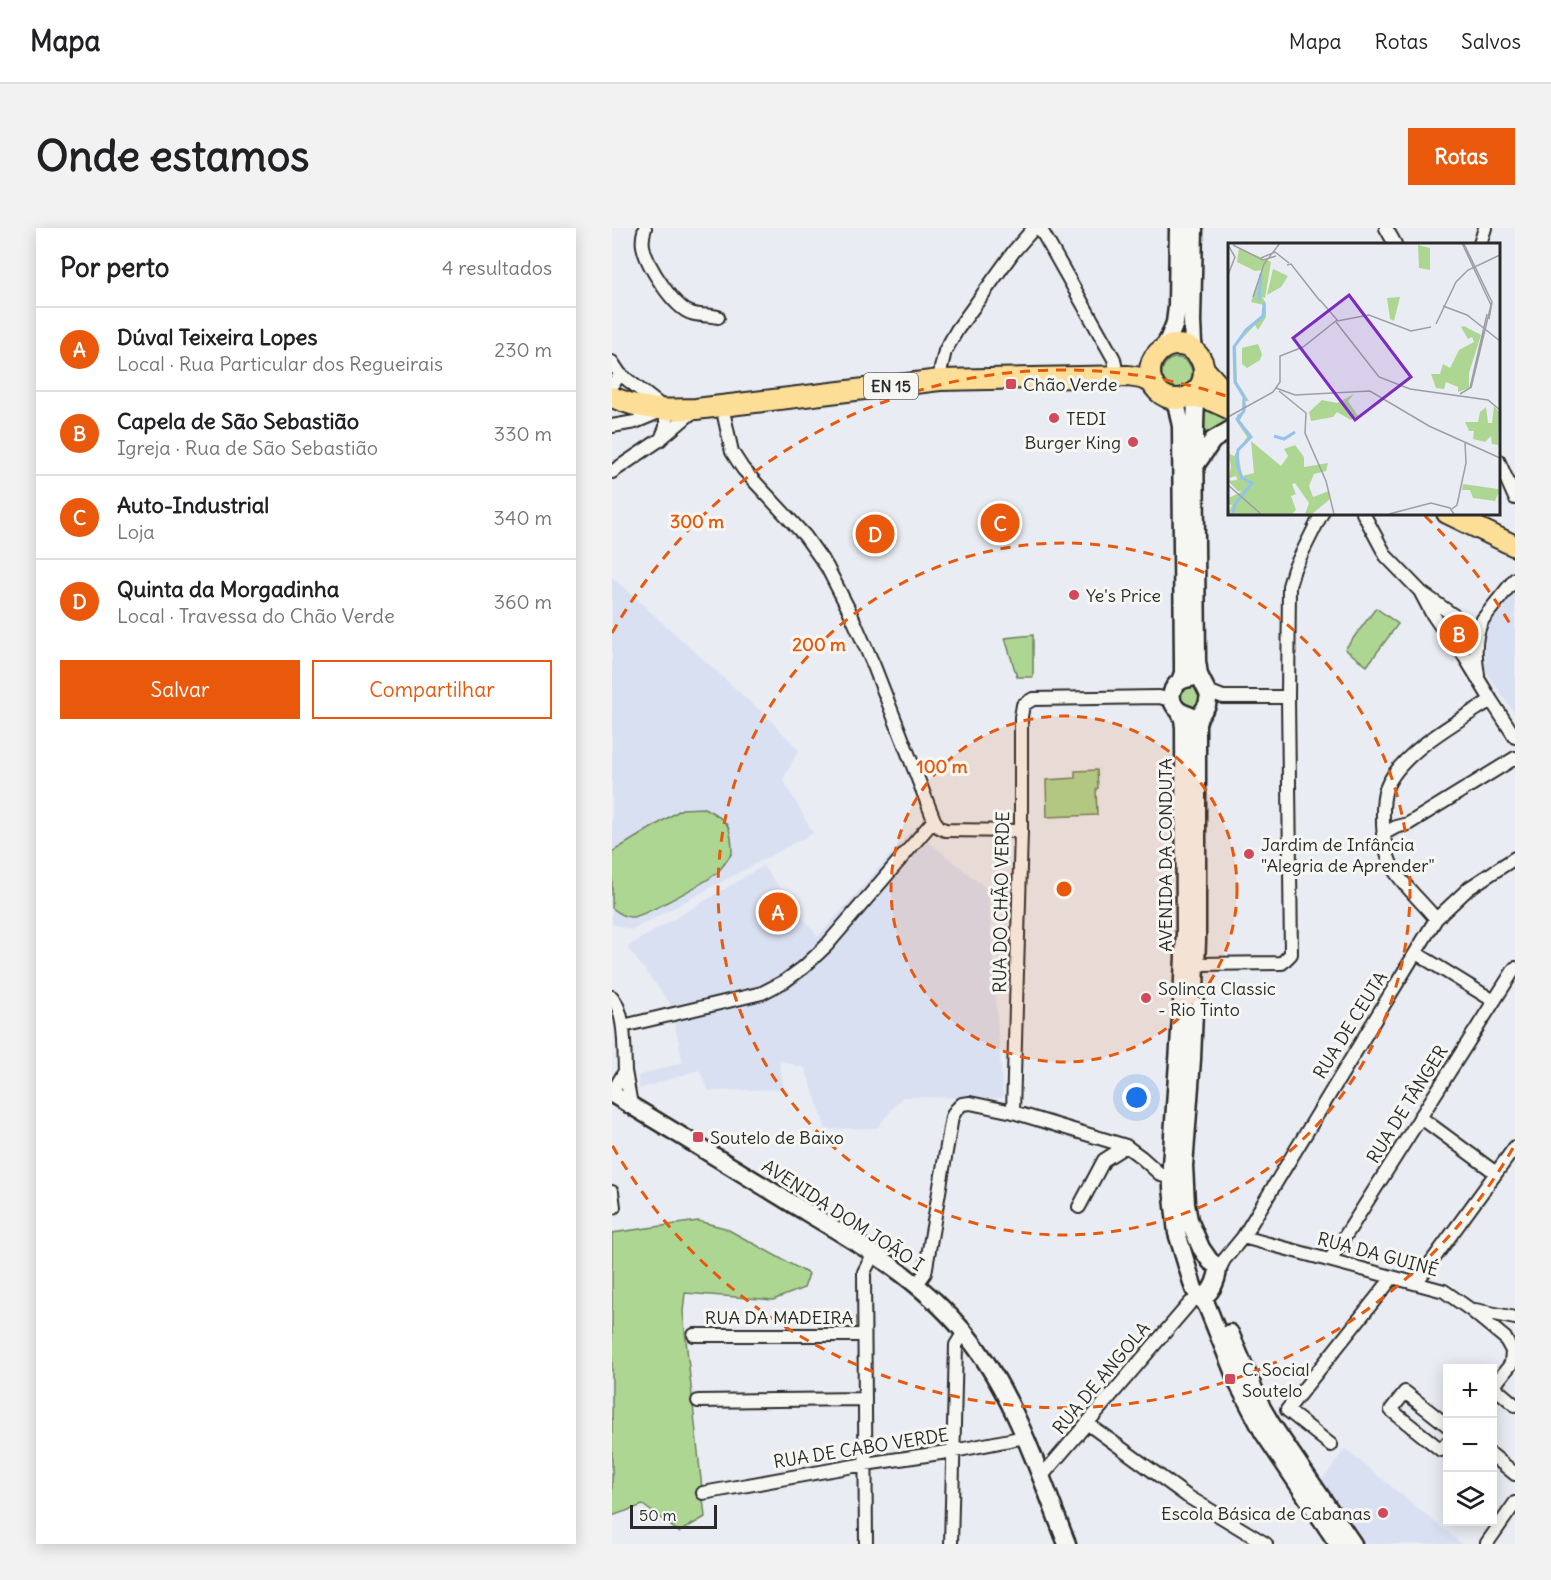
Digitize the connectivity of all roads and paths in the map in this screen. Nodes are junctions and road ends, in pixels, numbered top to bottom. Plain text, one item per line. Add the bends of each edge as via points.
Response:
1 (645, 228) edge
2 (1034, 228) edge
3 (1040, 228) edge
4 (1178, 228) edge
5 (1194, 228) edge
6 (1386, 228) edge
7 (1485, 228) edge
8 (1394, 243) edge
9 (1480, 243) edge
10 (718, 317) dead end
11 (1158, 354) junction
12 (612, 362) edge
13 (620, 374) junction
14 (1117, 376) junction
15 (940, 380) junction
16 (1153, 383) junction
17 (1193, 383) junction
18 (612, 386) edge
19 (612, 397) edge
20 (1228, 397) edge
21 (722, 406) junction
22 (696, 408) junction
23 (1228, 408) edge
24 (666, 409) junction
25 (612, 426) edge
26 (1228, 431) edge
27 (661, 439) junction
28 (1500, 464) edge
29 (1195, 467) junction
30 (612, 472) edge
31 (1515, 498) edge
32 (1322, 514) edge
33 (1364, 514) edge
34 (1449, 514) edge
35 (1515, 546) edge
36 (1515, 579) edge
37 (1420, 591) junction
38 (1478, 633) junction
39 (1479, 680) junction
40 (1173, 696) junction
41 (1209, 697) junction
42 (1288, 698) junction
43 (1491, 700) junction
44 (1515, 737) edge
45 (1515, 758) edge
46 (934, 820) junction
47 (1021, 831) junction
48 (1383, 834) junction
49 (1515, 858) edge
50 (1436, 919) junction
51 (1416, 953) junction
52 (1197, 964) junction
53 (1515, 968) edge
54 (612, 997) edge
55 (1494, 1000) junction
56 (623, 1026) junction
57 (625, 1071) junction
58 (612, 1094) edge
59 (631, 1105) junction
60 (1013, 1112) junction
61 (1420, 1117) junction
62 (1126, 1146) junction
63 (1515, 1147) edge
64 (1496, 1173) junction
65 (1171, 1178) junction
66 (612, 1192) edge
67 (1080, 1207) dead end
68 (614, 1208) dead end
69 (1243, 1237) junction
70 (874, 1253) junction
71 (1330, 1260) junction
72 (1217, 1264) junction
73 (1392, 1278) junction
74 (1416, 1282) junction
75 (917, 1284) junction
76 (1199, 1295) junction
77 (1471, 1310) junction
78 (1515, 1318) edge
79 (964, 1332) junction
80 (694, 1335) dead end
81 (864, 1335) junction
82 (1497, 1382) edge
83 (1497, 1391) edge
84 (864, 1399) junction
85 (698, 1401) dead end
86 (1515, 1405) edge
87 (1443, 1422) edge
88 (1088, 1424) junction
89 (1025, 1437) junction
90 (1331, 1445) dead end
91 (1443, 1448) edge
92 (954, 1450) junction
93 (1497, 1459) edge
94 (865, 1464) junction
95 (1515, 1474) edge
96 (1041, 1477) junction
97 (704, 1493) dead end
98 (1515, 1503) edge
99 (1486, 1543) edge
100 (866, 1544) edge
101 (951, 1544) edge
102 (1067, 1544) edge
103 (1266, 1544) edge
104 (1338, 1544) edge
105 (1353, 1544) edge

1 - 10 street via 642,238 647,260 671,298 689,313
2 - 15 street via 957,330 945,351
3 - 14 street via 1114,359
4 - 11 main road via 1175,323
5 - 17 main road
6 - 8 street
7 - 9 street
11 - 14 main road, EN 15
11 - 16 main road via 1151,366
11 - 17 main road, EN 15 via 1170,346 1188,348
12 - 13 street
13 - 18 street
13 - 24 street
14 - 15 main road, EN 15
14 - 16 main road, EN 15
15 - 21 main road, EN 15
16 - 17 main road, EN 15 via 1164,396
17 - 20 main road, EN 15
17 - 23 main road, EN 15 via 1209,399
17 - 29 main road, AVENIDA DA CONDUTA
17 - 40 main road, AVENIDA DA CONDUTA via 1178,407 1183,673
19 - 24 main road, EN 15 via 650,409
21 - 22 main road, EN 15
21 - 46 street via 732,452 743,469 805,536 827,567 874,666
22 - 24 main road, EN 15
22 - 27 street
24 - 25 street via 635,422
24 - 27 street
26 - 29 main road via 1213,440
27 - 30 street
28 - 31 street
29 - 41 main road, AVENIDA DA CONDUTA via 1197,661 1198,675
32 - 42 street via 1289,586
33 - 37 street via 1386,556
34 - 35 main road
36 - 38 street via 1483,619
37 - 38 street
37 - 39 street
38 - 39 street
39 - 43 street
40 - 41 main road via 1191,678
40 - 41 main road via 1185,715 1192,715
40 - 47 street, RUA DO CHÃO VERDE via 1033,699 1023,705
40 - 65 main road, AVENIDA DA CONDUTA via 1184,727 1185,933
41 - 42 street
41 - 52 main road, AVENIDA DA CONDUTA via 1197,724
42 - 52 street via 1291,954 1282,963
43 - 44 street
43 - 48 street via 1427,742 1394,774 1386,790
45 - 48 street via 1408,824
46 - 47 street via 945,830
46 - 56 street via 826,946 785,981 762,993
47 - 60 street, RUA DO CHÃO VERDE
48 - 50 street via 1394,869
49 - 50 street, RUA DE CEUTA via 1469,888
50 - 51 street, RUA DE CEUTA
51 - 55 street
51 - 69 street, RUA DE CEUTA
52 - 72 main road, AVENIDA DA CONDUTA via 1184,1166 1186,1203 1201,1248
53 - 55 street, RUA DE TÂNGER
54 - 56 street
55 - 61 street, RUA DE TÂNGER
56 - 57 street
57 - 58 street
57 - 59 street
58 - 59 main road, AVENIDA DOM JOÃO I
59 - 70 main road, AVENIDA DOM JOÃO I
60 - 62 street
60 - 75 street via 970,1103 962,1104 952,1117 925,1273
61 - 64 street
61 - 71 street, RUA DE TÂNGER
62 - 65 street via 1161,1175
62 - 67 street via 1104,1160
63 - 64 street
64 - 74 street
65 - 76 main road, AVENIDA DA CONDUTA via 1177,1233
66 - 68 street
69 - 71 street, RUA DA GUINÉ
69 - 72 street, RUA DE ANGOLA
70 - 75 main road, AVENIDA DOM JOÃO I
70 - 81 street via 864,1272
71 - 73 street, RUA DA GUINÉ
72 - 76 main road, RUA DE ANGOLA via 1203,1261 1196,1273
73 - 74 street, RUA DA GUINÉ
73 - 90 street via 1287,1410
74 - 77 street, RUA DA GUINÉ via 1444,1291
75 - 79 main road, AVENIDA DOM JOÃO I
76 - 88 street, RUA DE ANGOLA
76 - 104 main road via 1263,1432
76 - 105 main road via 1215,1306 1262,1408
77 - 78 street
77 - 82 street, RUA DA GUINÉ via 1505,1338 1512,1351 1510,1364
79 - 89 main road, AVENIDA DOM JOÃO I via 986,1363
79 - 92 street via 956,1345
80 - 81 street, RUA DA MADEIRA
81 - 84 street
83 - 86 street
84 - 85 street
84 - 94 street
87 - 91 street via 1405,1392 1391,1410 1441,1450
88 - 96 street, RUA DE ANGOLA
88 - 103 street via 1187,1496
89 - 92 street, RUA DE CABO VERDE
89 - 96 main road, AVENIDA DOM JOÃO I
92 - 94 street, RUA DE CABO VERDE
92 - 101 street
93 - 95 street
94 - 97 street, RUA DE CABO VERDE
94 - 100 street
96 - 102 main road, AVENIDA DOM JOÃO I
98 - 99 street

